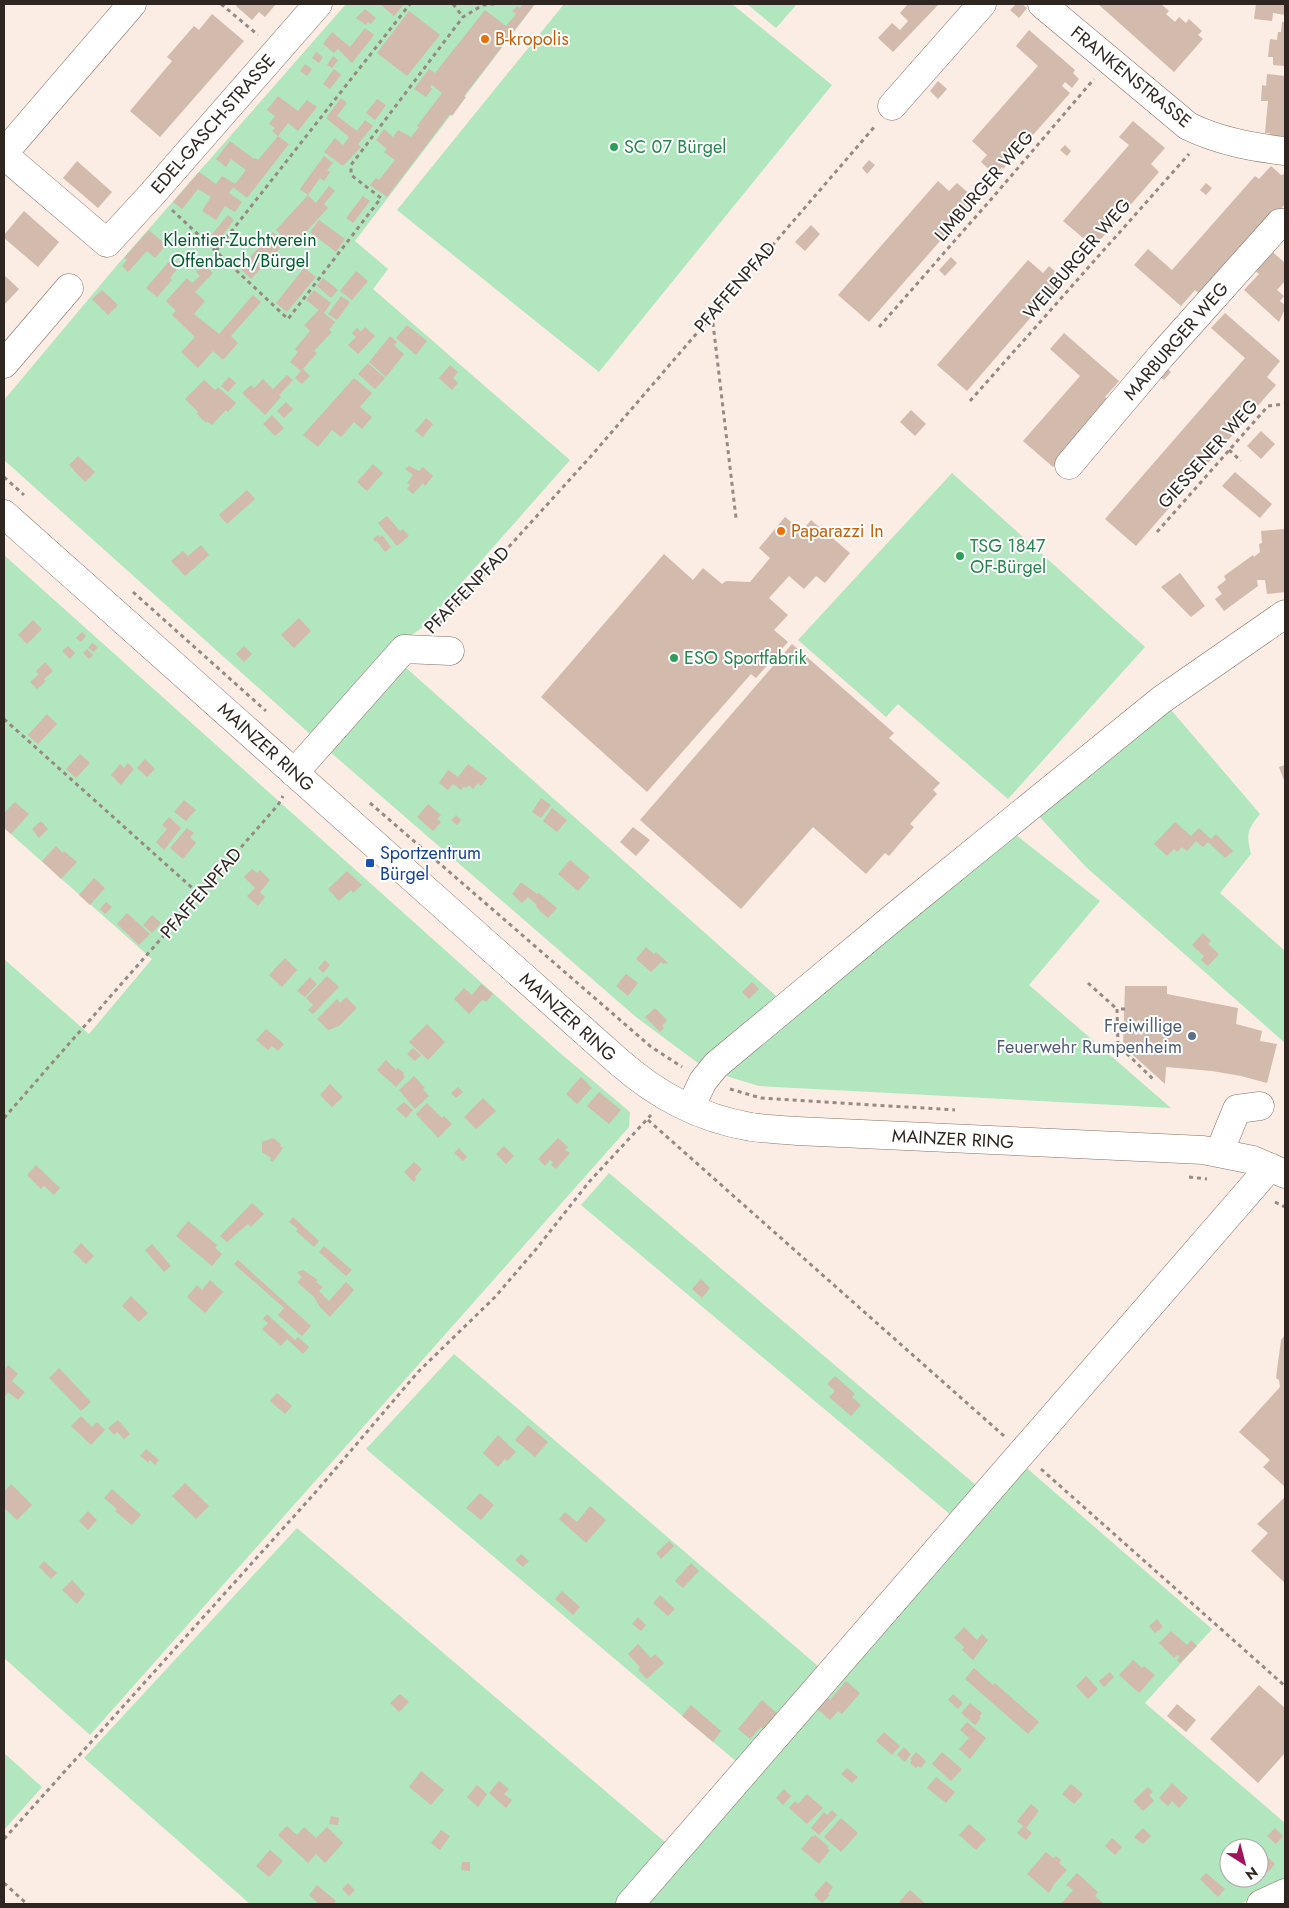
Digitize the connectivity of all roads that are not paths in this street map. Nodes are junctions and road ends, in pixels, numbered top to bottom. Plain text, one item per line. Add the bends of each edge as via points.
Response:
1 (132, 4) edge
2 (318, 4) edge
3 (982, 4) edge
4 (1042, 4) edge
5 (892, 106) road end
6 (1285, 151) edge
7 (4, 154) edge
8 (1285, 223) edge
9 (69, 288) dead end
10 (4, 364) edge
11 (1069, 466) dead end
12 (4, 514) edge
13 (1285, 614) edge
14 (450, 651) dead end
15 (289, 784) junction
16 (1260, 1106) dead end
17 (690, 1108) junction
18 (1219, 1153) junction
19 (1277, 1171) edge
20 (1285, 1893) edge
21 (630, 1904) edge
22 (1261, 1904) edge

1 - 7 street
2 - 7 street, EDEL-GASCH-STRASSE via 107,244
3 - 5 street
4 - 6 street, FRANKENSTRASSE via 1188,126 1206,135 1248,146
8 - 11 street, MARBURGER WEG via 1280,223 1161,356
9 - 10 street
12 - 15 street, MAINZER RING
13 - 17 street via 1161,700 900,912 716,1065 703,1081
14 - 15 street via 404,649
15 - 17 street, MAINZER RING via 644,1083 652,1105
16 - 18 street via 1237,1109
17 - 18 street, MAINZER RING via 735,1124 797,1131
18 - 19 street, MAINZER RING via 1253,1160
19 - 21 street via 1249,1191
20 - 22 street

